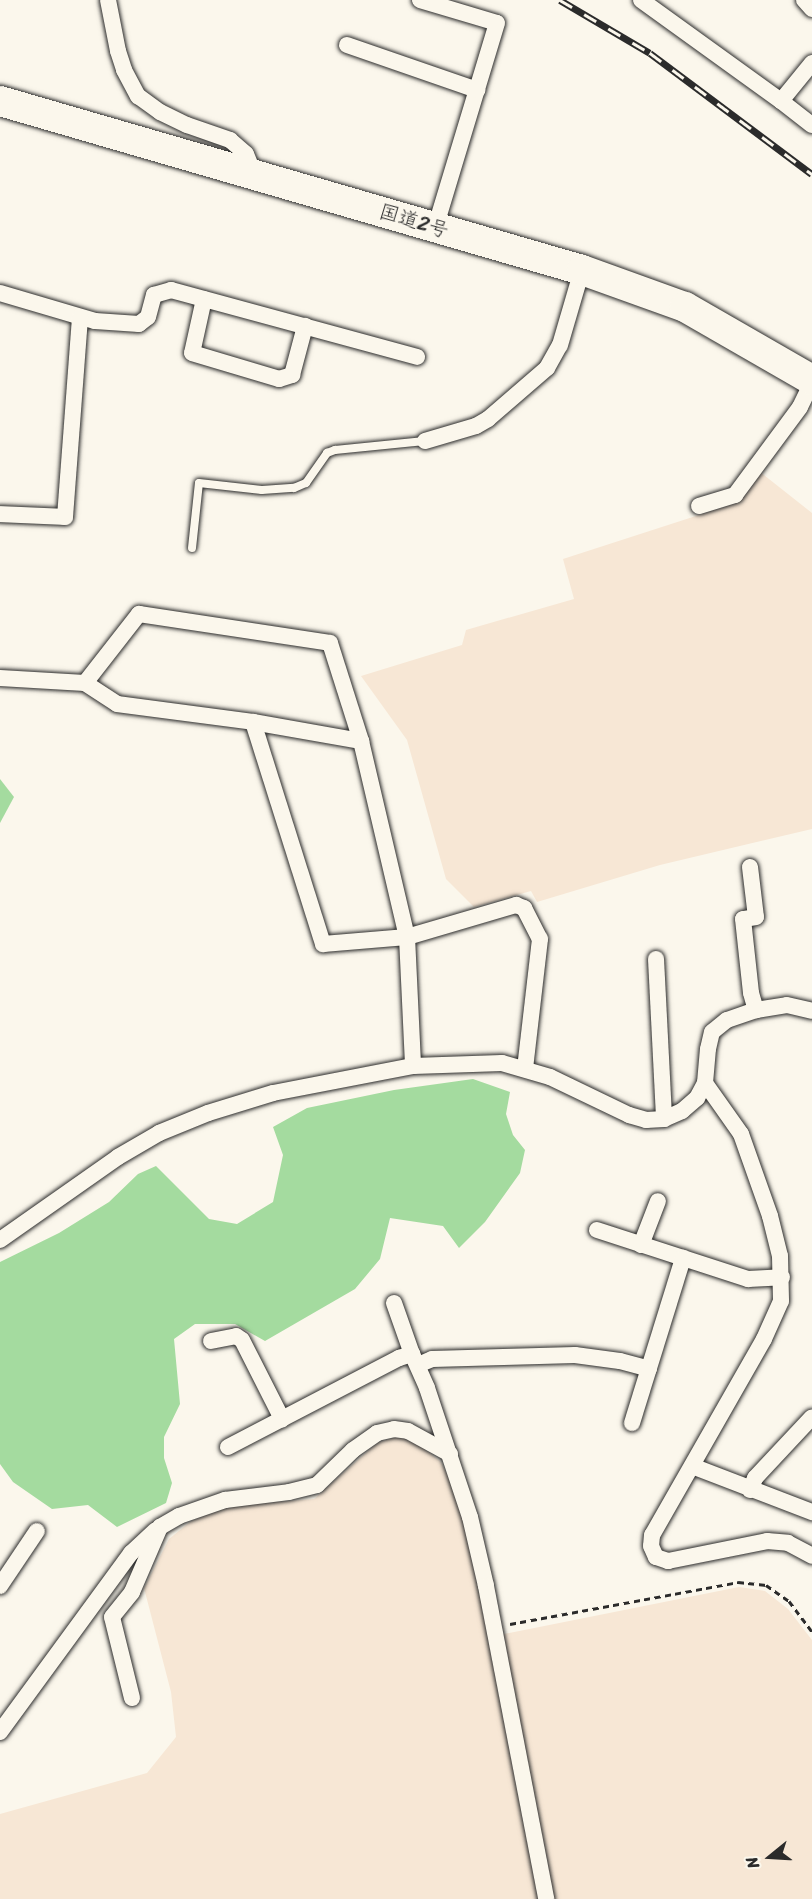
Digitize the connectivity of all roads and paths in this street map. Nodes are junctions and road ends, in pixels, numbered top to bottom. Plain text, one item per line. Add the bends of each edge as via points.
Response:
1 (108, 0) edge
2 (420, 0) edge
3 (641, 0) edge
4 (804, 0) edge
5 (812, 9) edge
6 (347, 45) dead end
7 (812, 63) edge
8 (477, 90) junction
9 (0, 101) edge
10 (782, 101) junction
11 (812, 125) edge
12 (254, 174) junction
13 (435, 228) junction
14 (582, 270) junction
15 (0, 293) edge
16 (204, 299) junction
17 (80, 318) junction
18 (304, 326) junction
19 (417, 357) dead end
20 (812, 381) edge
21 (425, 441) joint
22 (699, 506) dead end
23 (0, 514) edge
24 (192, 549) dead end
25 (0, 678) edge
26 (85, 683) junction
27 (253, 722) junction
28 (361, 741) junction
29 (750, 867) dead end
30 (407, 937) junction
31 (656, 959) dead end
32 (756, 1010) junction
33 (812, 1011) edge
34 (413, 1066) junction
35 (525, 1069) junction
36 (705, 1083) junction
37 (664, 1119) junction
38 (658, 1201) dead end
39 (597, 1230) dead end
40 (0, 1240) edge
41 (641, 1245) junction
42 (683, 1258) junction
43 (782, 1277) junction
44 (394, 1303) dead end
45 (211, 1341) dead end
46 (415, 1359) junction
47 (649, 1369) junction
48 (812, 1417) edge
49 (282, 1419) junction
50 (632, 1423) dead end
51 (228, 1447) dead end
52 (450, 1454) junction
53 (692, 1466) junction
54 (750, 1490) junction
55 (812, 1512) edge
56 (160, 1527) junction
57 (37, 1531) dead end
58 (812, 1556) edge
59 (0, 1586) edge
60 (494, 1627) junction
61 (812, 1631) edge
62 (132, 1698) dead end
63 (0, 1732) edge
64 (546, 1899) edge

1 - 12 street via 118,51 138,96 169,116 230,140 246,154
2 - 8 street via 497,23
3 - 10 street
4 - 5 street
6 - 8 street
7 - 10 street
8 - 13 street
9 - 12 highway, 国道2号
10 - 11 street
12 - 13 highway, 国道2号
13 - 14 highway, 国道2号
14 - 20 highway, 国道2号 via 685,307
14 - 21 street via 560,345 547,368 488,419
15 - 17 street
16 - 17 street via 171,290 154,295 148,317 139,324
16 - 18 street
16 - 18 street via 192,353 279,379 292,375
17 - 23 street via 65,517
18 - 19 street
20 - 22 street via 800,407 735,495
21 - 24 lane via 335,450 327,453 306,483 294,488 262,490 199,483
25 - 26 street
26 - 27 street via 117,704
26 - 28 street via 139,614 330,643
27 - 28 street
27 - 30 street via 323,944
28 - 30 street
29 - 32 street via 756,917 743,919
30 - 34 street
30 - 35 street via 516,905 524,908 540,939
31 - 37 street
32 - 33 street via 787,1005
32 - 36 street via 727,1020 712,1032
34 - 35 street via 502,1063
34 - 40 street via 273,1093 159,1133
35 - 37 street via 629,1115 646,1120
36 - 37 street via 698,1098
36 - 43 street via 741,1134 770,1216
38 - 41 street
39 - 41 street
41 - 42 street
42 - 43 street via 748,1279
42 - 47 street
43 - 53 street via 781,1301 764,1339
44 - 46 street
45 - 49 street via 236,1336 242,1340
46 - 47 street via 575,1355
46 - 49 street via 399,1358
46 - 52 street
47 - 50 street
48 - 54 street via 755,1478
49 - 51 street
52 - 56 street via 408,1431 376,1433 317,1485 225,1500 178,1516
52 - 60 street via 470,1517
53 - 54 street
53 - 58 street via 652,1535 656,1557 668,1561 767,1541 788,1543
54 - 55 street
56 - 62 street via 132,1592 112,1617
56 - 63 street via 131,1553
57 - 59 street
60 - 61 path via 738,1582 766,1586 789,1600
60 - 64 street

